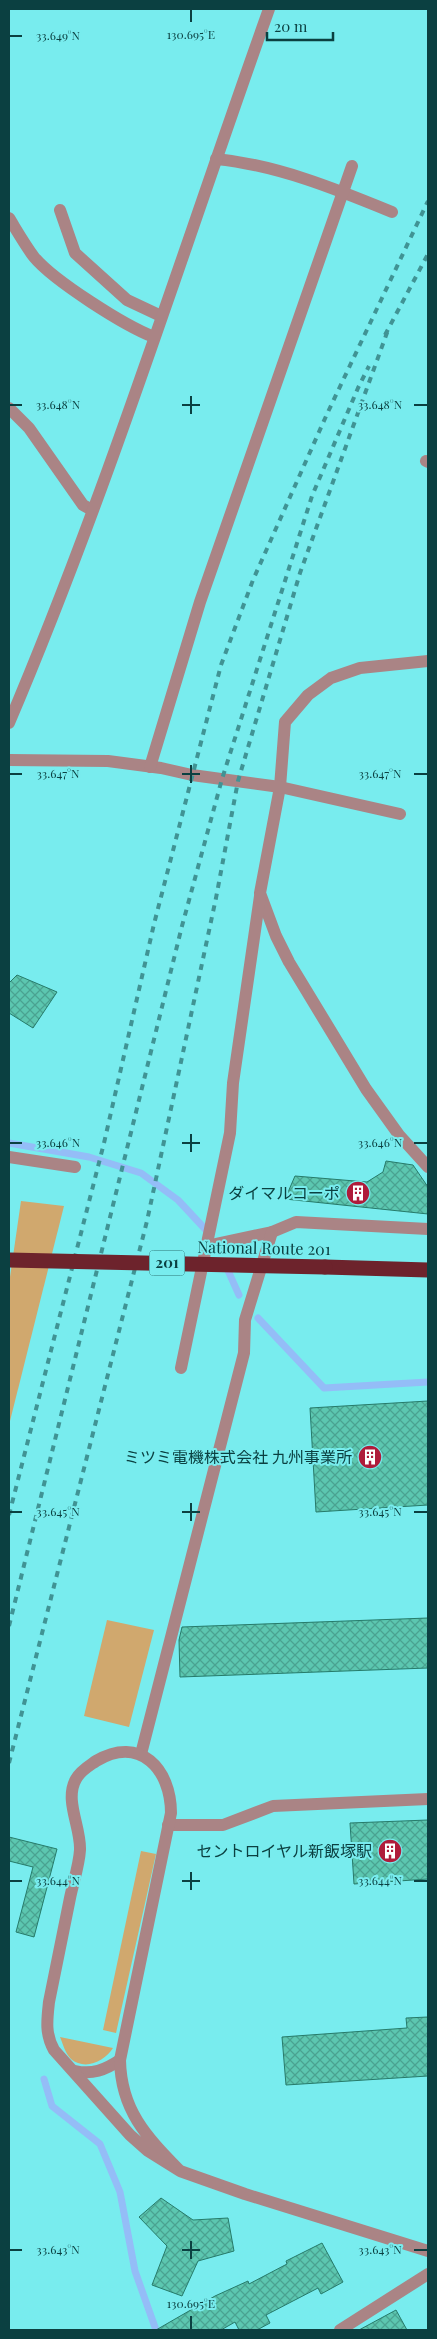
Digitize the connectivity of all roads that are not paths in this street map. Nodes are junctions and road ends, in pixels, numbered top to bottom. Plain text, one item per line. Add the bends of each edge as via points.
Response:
1 (269, 9) edge
2 (216, 158) junction
3 (352, 166) dead end
4 (342, 192) junction
5 (60, 210) dead end
6 (392, 212) dead end
7 (9, 218) edge
8 (161, 316) junction
9 (154, 337) junction
10 (9, 408) edge
11 (92, 510) junction
12 (428, 661) edge
13 (9, 723) edge
14 (9, 760) edge
15 (150, 767) junction
16 (280, 787) junction
17 (400, 814) dead end
18 (260, 893) junction
19 (9, 1157) edge
20 (76, 1167) dead end
21 (428, 1167) edge
22 (428, 1229) edge
23 (272, 1232) junction
24 (206, 1246) junction
25 (9, 1260) edge
26 (428, 1270) edge
27 (181, 1368) dead end
28 (141, 1754) junction
29 (428, 1799) edge
30 (168, 1825) junction
31 (120, 2060) junction
32 (74, 2071) junction
33 (180, 2171) junction
34 (428, 2251) edge
35 (428, 2274) edge
36 (340, 2330) edge

1 - 2 street
2 - 4 street via 248,162
2 - 8 street
3 - 4 street
4 - 6 street
4 - 15 street via 200,602
5 - 8 street via 76,253 127,300
7 - 9 street via 35,258 76,292
8 - 9 street
9 - 11 street
10 - 11 street via 30,428 84,505
11 - 13 street via 48,630
12 - 16 street via 360,668 331,678 308,695 285,722
14 - 15 street via 108,761
15 - 16 street
16 - 17 street
16 - 18 street
18 - 21 street via 289,962 366,1089
18 - 24 street via 233,1083 230,1133
19 - 20 street
22 - 23 street via 296,1222
23 - 24 street
23 - 28 street via 245,1320 244,1353
24 - 27 street
25 - 26 highway, National Route 201 / 201, bridge
28 - 30 street via 160,1771 168,1785 171,1797
28 - 32 street via 105,1756 82,1771 73,1788 80,1849 46,2027 54,2050
29 - 30 street via 273,1806 223,1825
30 - 31 street
31 - 32 street via 86,2074
31 - 33 street via 127,2099 135,2120
32 - 33 street via 148,2152
33 - 34 street
35 - 36 street

